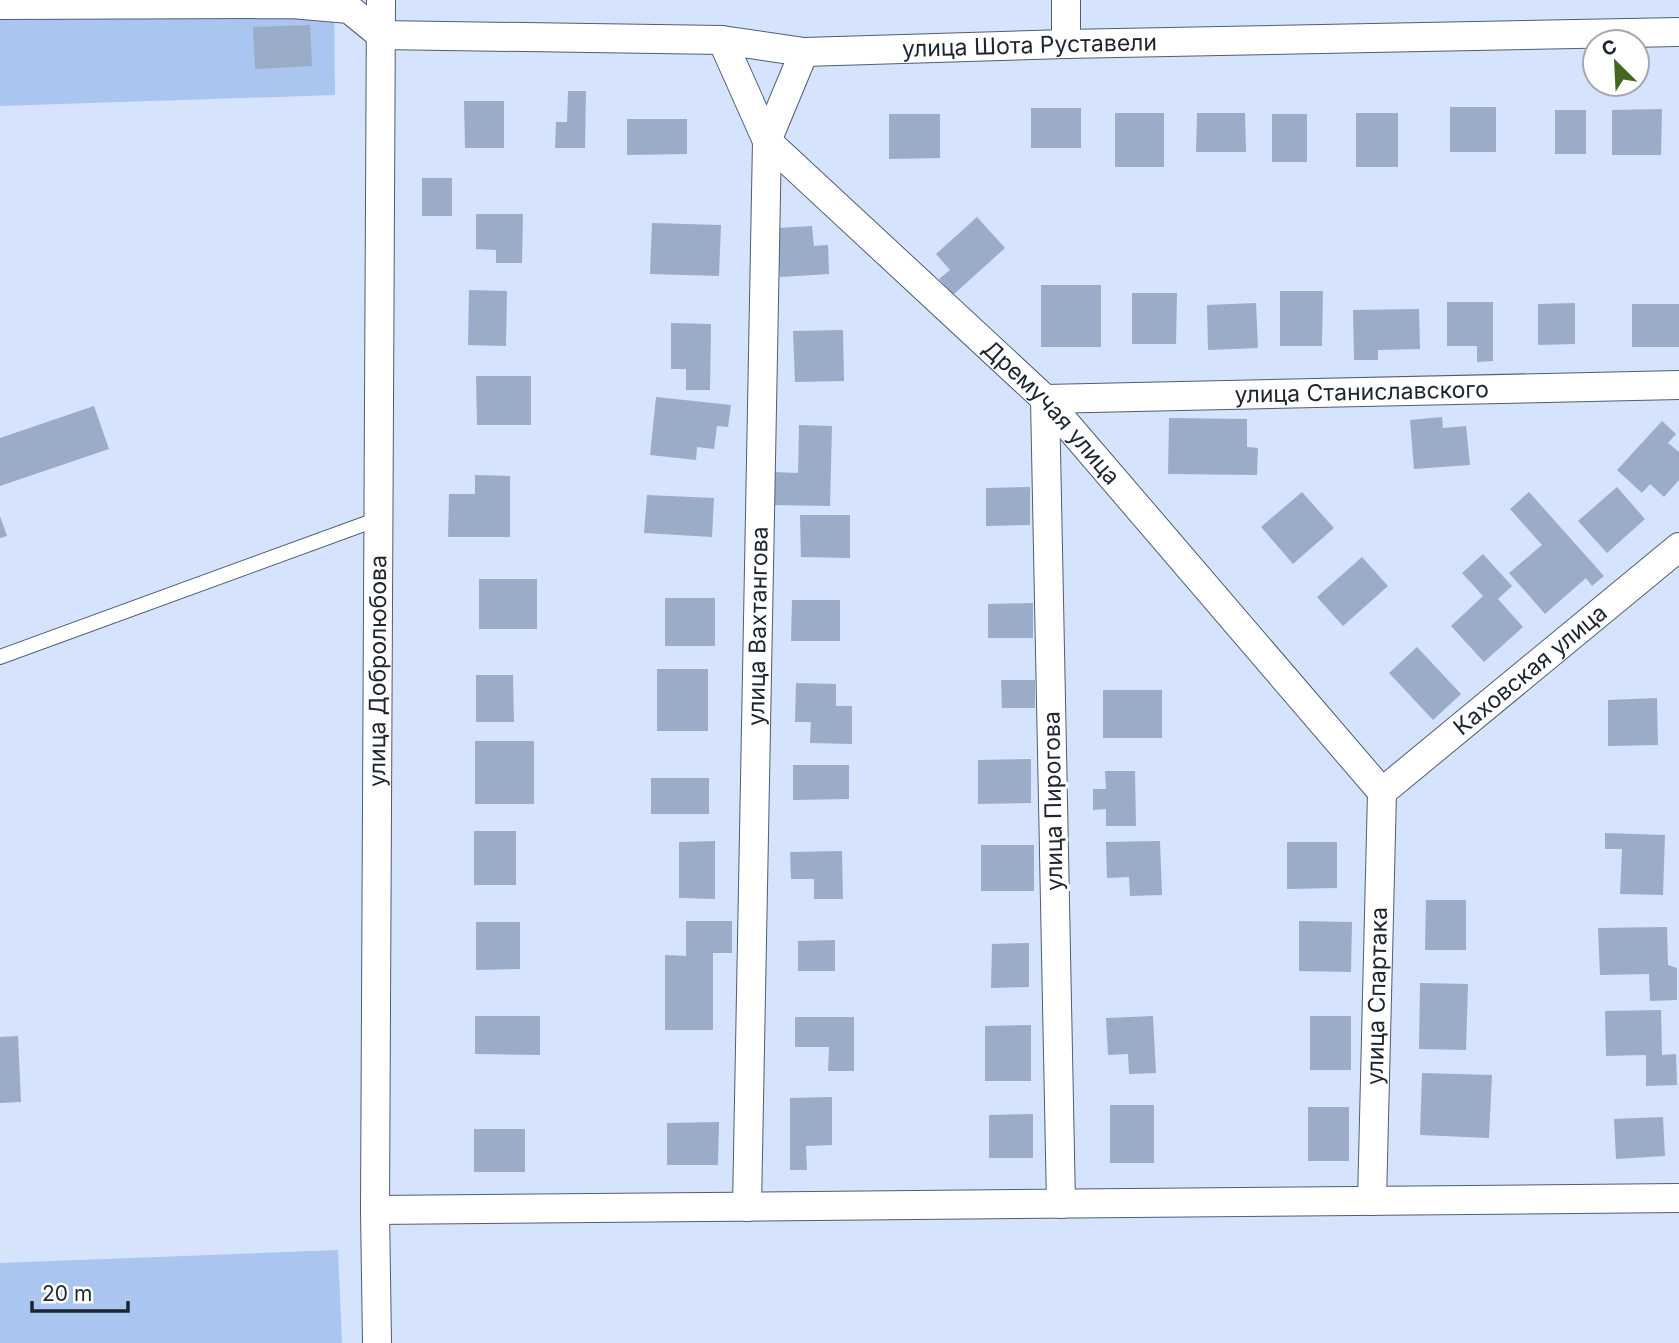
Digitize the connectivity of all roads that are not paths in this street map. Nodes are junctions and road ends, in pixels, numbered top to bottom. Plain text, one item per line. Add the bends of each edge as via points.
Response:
1 (381, 0) edge
2 (1066, 0) edge
3 (65, 2) edge
4 (0, 5) edge
5 (1679, 32) edge
6 (381, 35) junction
7 (722, 40) junction
8 (1066, 44) junction
9 (804, 52) junction
10 (767, 141) junction
11 (1679, 384) edge
12 (1045, 399) junction
13 (378, 519) junction
14 (1679, 547) edge
15 (0, 657) edge
16 (1382, 792) junction
17 (1679, 1198) edge
18 (1372, 1201) junction
19 (1061, 1204) junction
20 (747, 1207) junction
21 (374, 1210) junction
22 (377, 1343) edge

1 - 6 street, улица Добролюбова
2 - 8 street
3 - 4 street
3 - 6 street via 292,4 349,9
5 - 8 street, улица Шота Руставели
6 - 7 street, улица Шота Руставели
6 - 13 street, улица Добролюбова
7 - 9 street, улица Шота Руставели
7 - 10 street, Дремучая улица
8 - 9 street, улица Шота Руставели
9 - 10 street, улица Вахтангова
10 - 12 street, Дремучая улица
10 - 20 street, улица Вахтангова
11 - 12 street, улица Станиславского
12 - 16 street, Дремучая улица
12 - 19 street, улица Пирогова
13 - 15 lane
13 - 21 street, улица Добролюбова
14 - 16 street, Каховская улица
16 - 18 street, улица Спартака
17 - 18 street
18 - 19 street
19 - 20 street
20 - 21 street
21 - 22 street, улица Добролюбова

